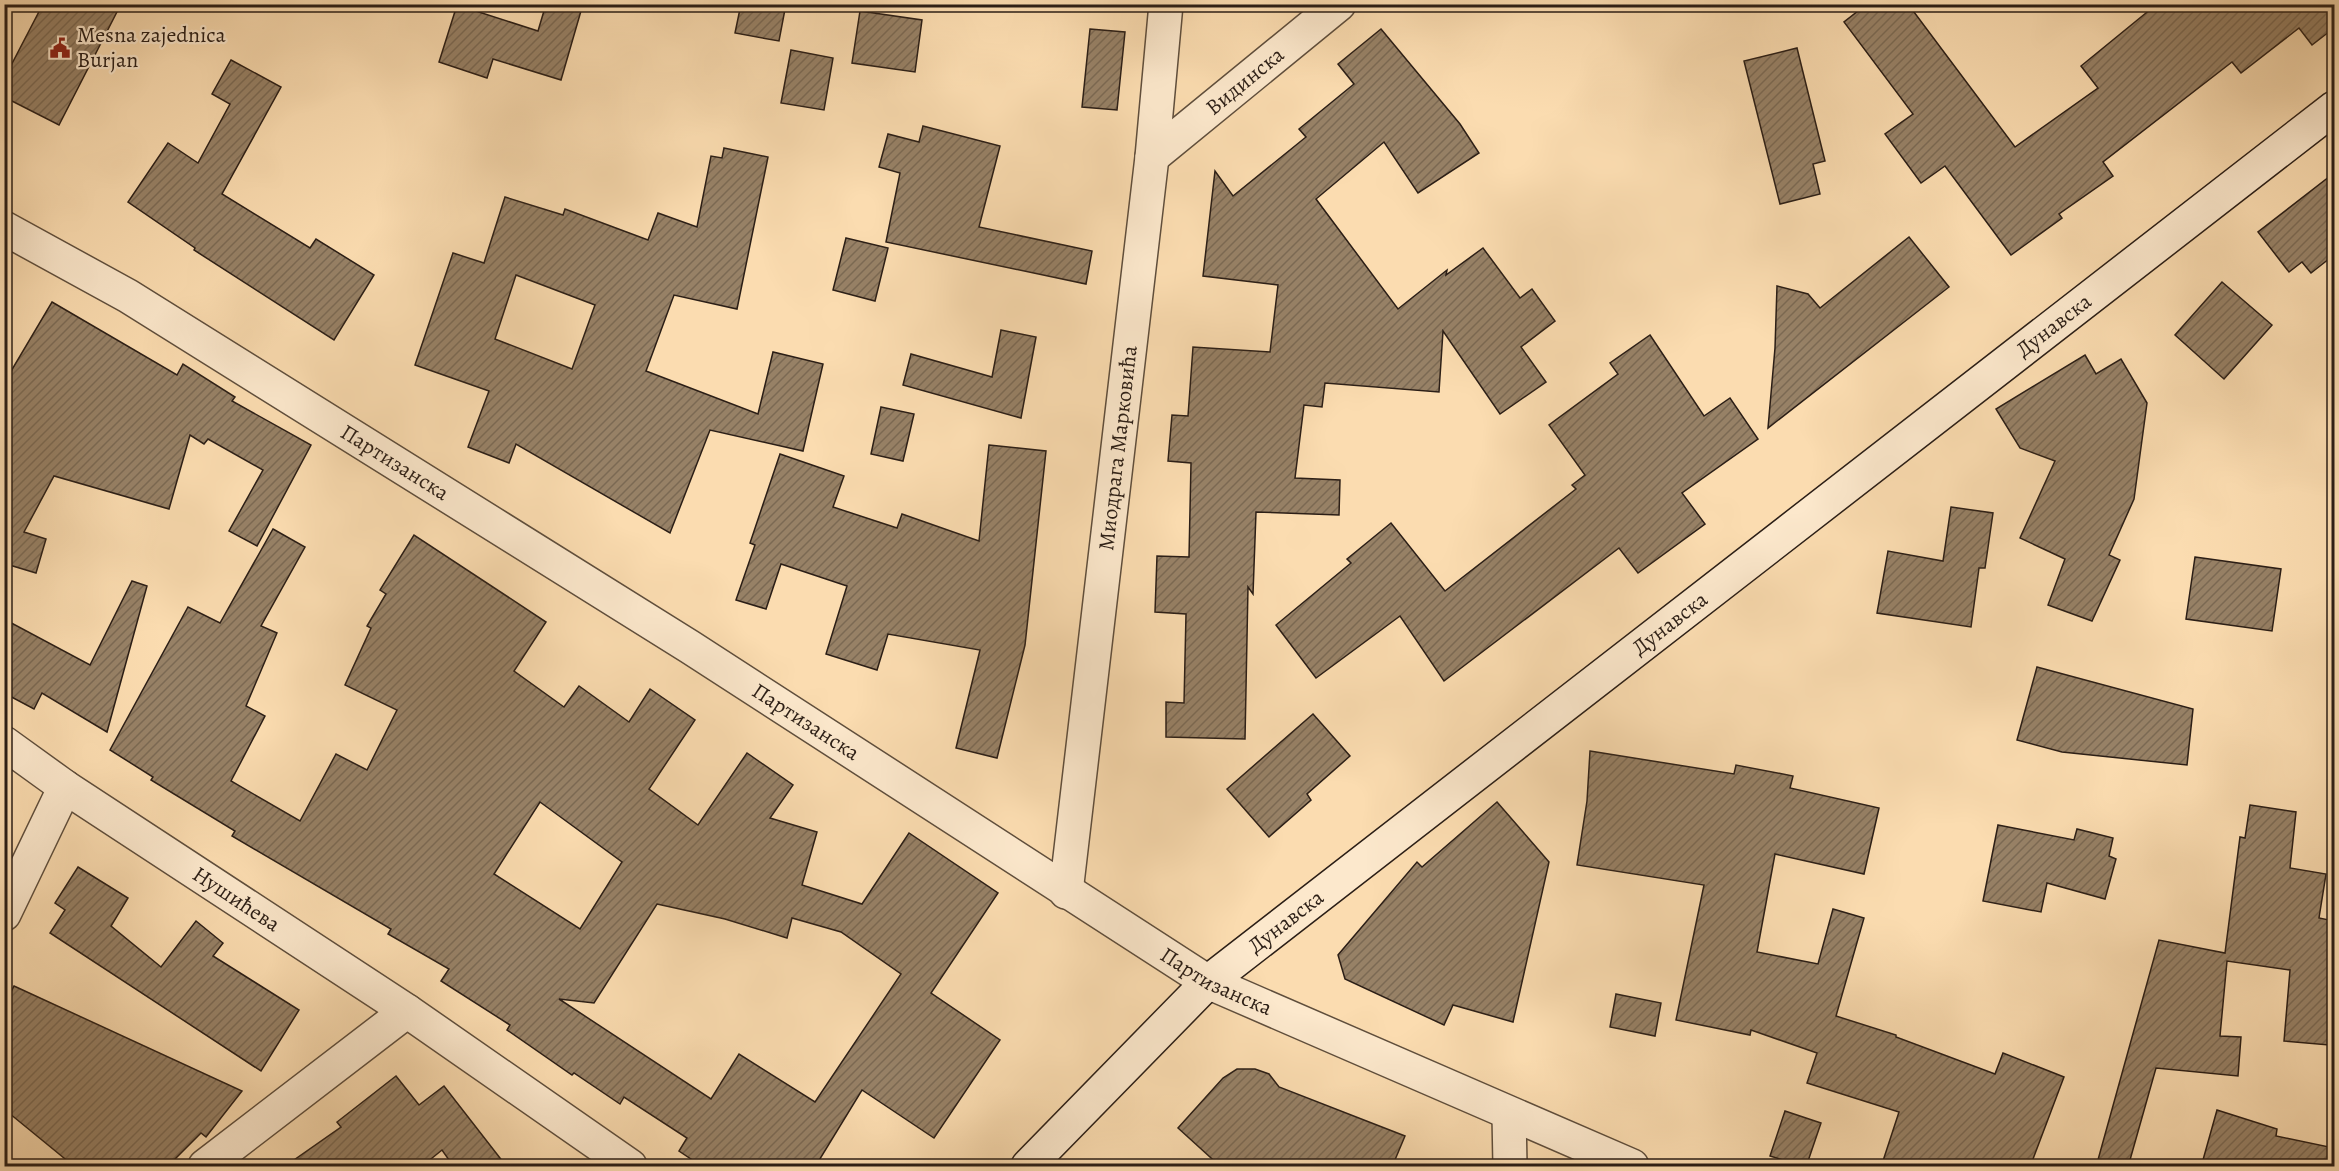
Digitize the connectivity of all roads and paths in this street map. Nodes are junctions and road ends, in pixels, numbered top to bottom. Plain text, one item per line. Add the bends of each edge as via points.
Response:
1 (1166, 4) edge
2 (1339, 4) edge
3 (2334, 108) edge
4 (1152, 157) junction
5 (4, 228) edge
6 (4, 742) edge
7 (65, 787) junction
8 (1066, 892) junction
9 (4, 914) edge
10 (1208, 982) junction
11 (407, 1011) junction
12 (1509, 1114) junction
13 (206, 1167) edge
14 (630, 1167) edge
15 (1028, 1167) edge
16 (1510, 1167) edge
17 (1632, 1167) edge

1 - 4 street, Миодрага Марковића
2 - 4 street, Видинска
3 - 10 street, Дунавска
4 - 8 street, Миодрага Марковића
5 - 8 street, Партизанска via 128,296 670,635
6 - 7 street, Нушићева
7 - 9 street
7 - 11 street, Нушићева
8 - 10 street, Партизанска
10 - 12 street, Партизанска
10 - 15 street, Дунавска
11 - 13 street
11 - 14 street, Нушићева
12 - 16 street
12 - 17 street, Партизанска

